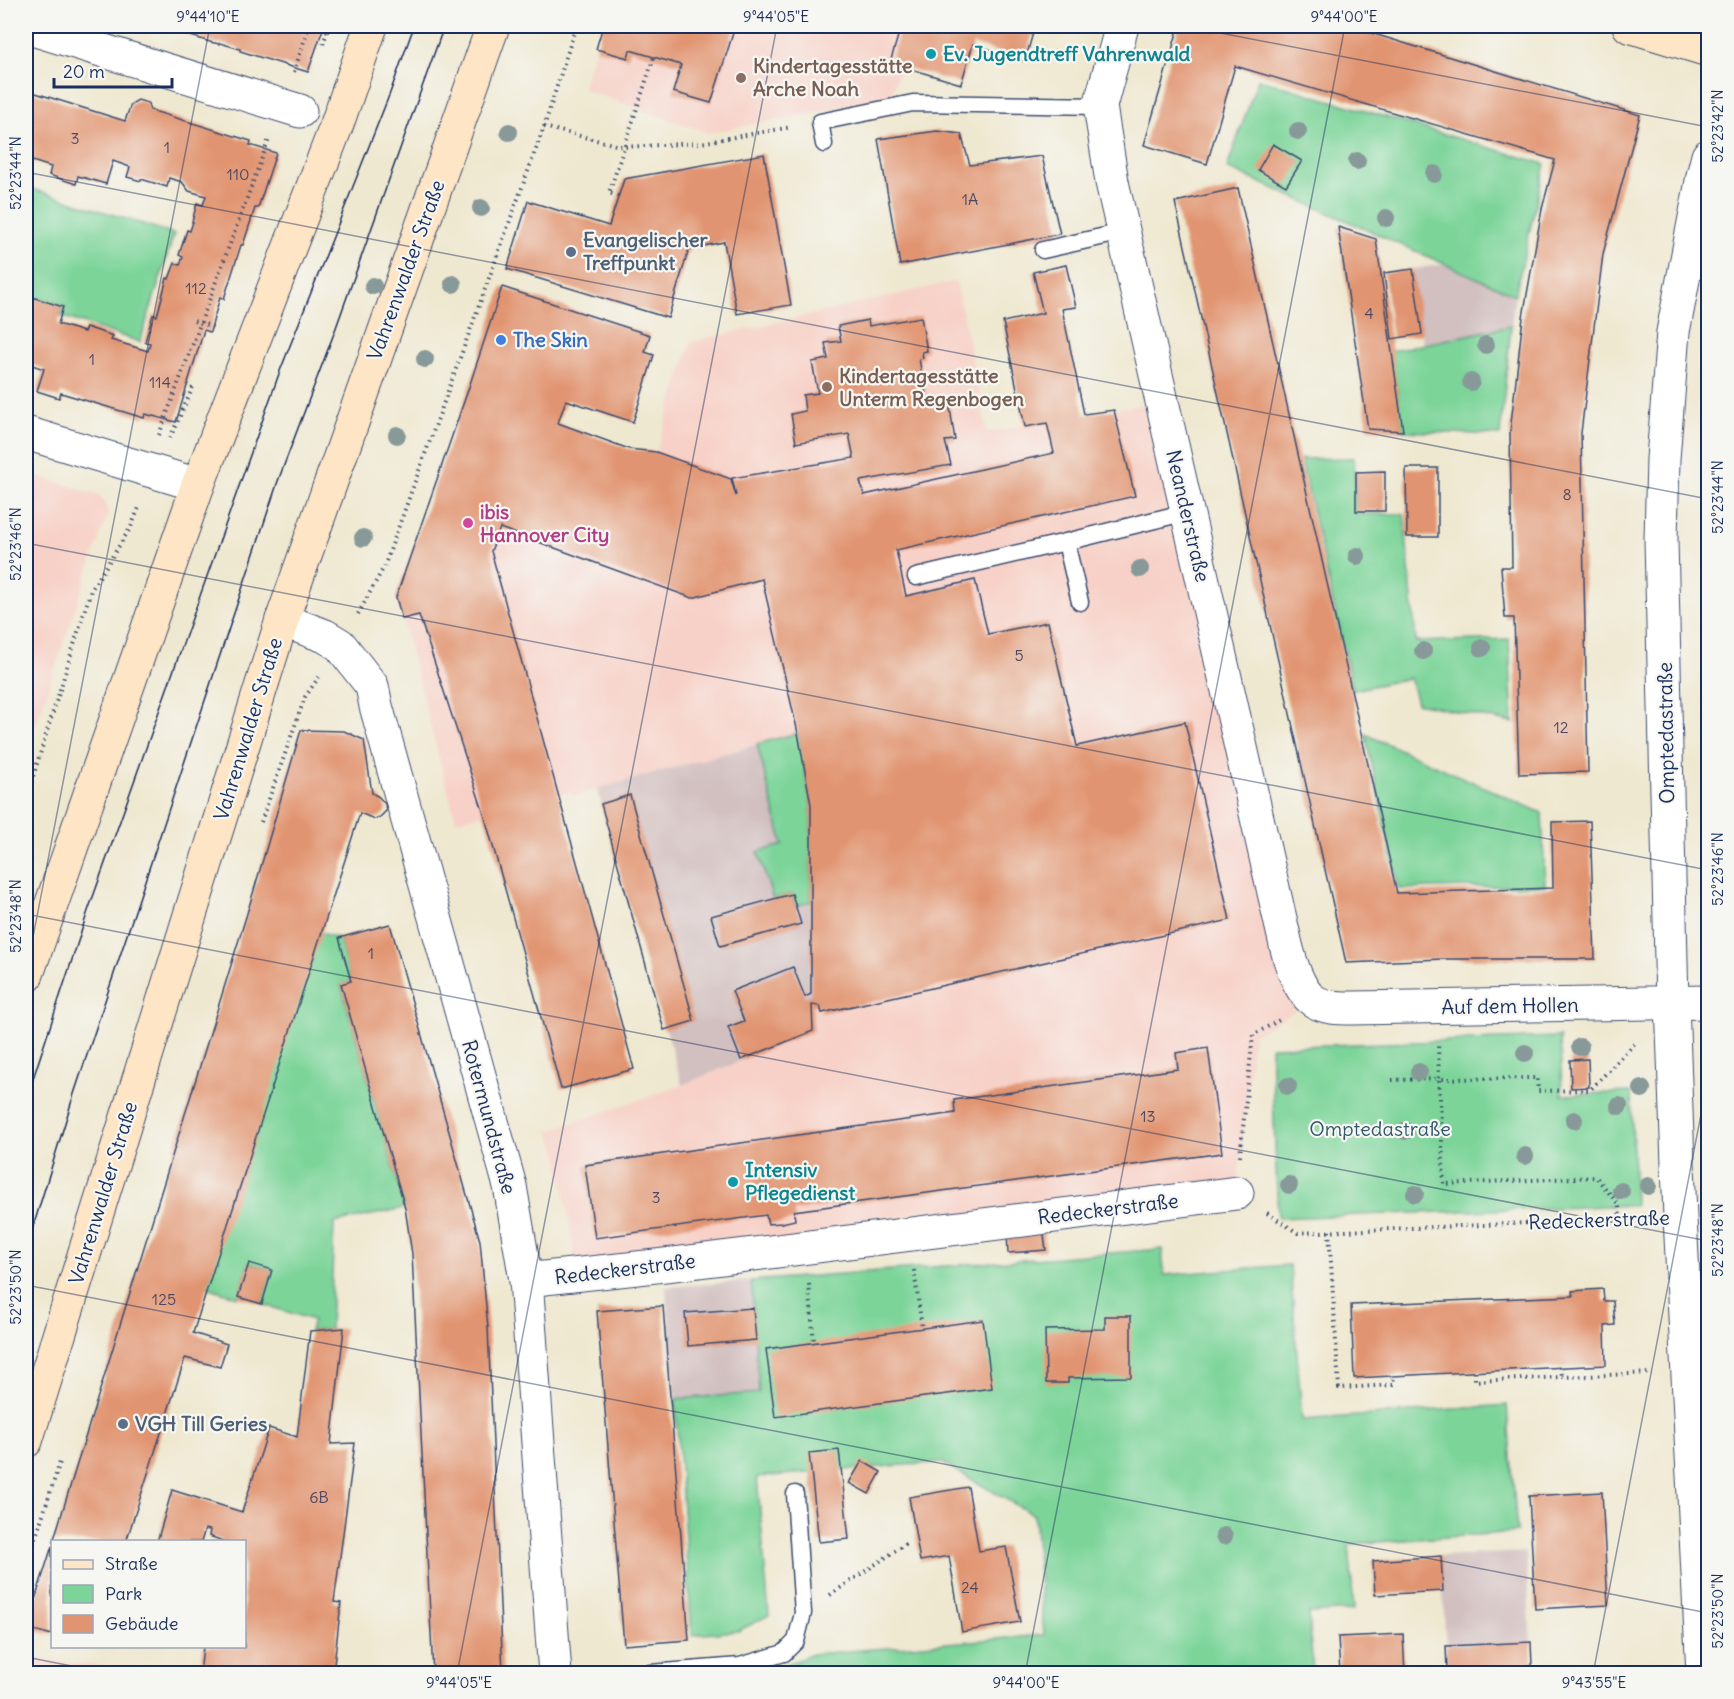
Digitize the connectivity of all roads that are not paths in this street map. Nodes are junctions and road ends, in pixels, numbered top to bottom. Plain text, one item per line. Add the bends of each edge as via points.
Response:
1 (371, 26) edge
2 (493, 26) edge
3 (1122, 26) edge
4 (1629, 26) edge
5 (26, 27) edge
6 (1708, 50) edge
7 (1100, 106) junction
8 (300, 111) dead end
9 (824, 144) dead end
10 (1708, 156) edge
11 (1123, 232) junction
12 (1043, 250) dead end
13 (26, 433) edge
14 (198, 485) junction
15 (1187, 512) junction
16 (1066, 542) junction
17 (916, 578) dead end
18 (1080, 602) dead end
19 (282, 620) junction
20 (26, 977) edge
21 (1312, 1000) joint
22 (1708, 1002) edge
23 (1672, 1003) junction
24 (1237, 1193) road end
25 (526, 1280) junction
26 (26, 1441) edge
27 (795, 1494) dead end
28 (555, 1674) edge
29 (638, 1674) edge
30 (1703, 1674) edge

1 - 14 main road
2 - 19 main road, Vahrenwalder Straße
3 - 7 street, Neanderstraße
4 - 6 main road
5 - 8 street
7 - 9 lane via 913,103 820,122
7 - 11 street, Neanderstraße
10 - 23 street, Omptedastraße via 1673,332 1663,459 1661,539
11 - 12 lane
11 - 15 street, Neanderstraße
13 - 14 street
14 - 20 main road
15 - 16 lane
15 - 21 street, Neanderstraße via 1290,962
16 - 17 lane
16 - 18 lane
19 - 25 street, Rotermundstraße via 340,645 372,686 510,1186
19 - 26 main road, Vahrenwalder Straße
21 - 23 street, Auf dem Hollen via 1352,1008
22 - 23 street, Auf dem Hollen
23 - 30 street, Omptedastraße
24 - 25 street, Redeckerstraße
25 - 28 street, Rotermundstraße
27 - 29 lane via 803,1613 796,1641 784,1653 740,1666

